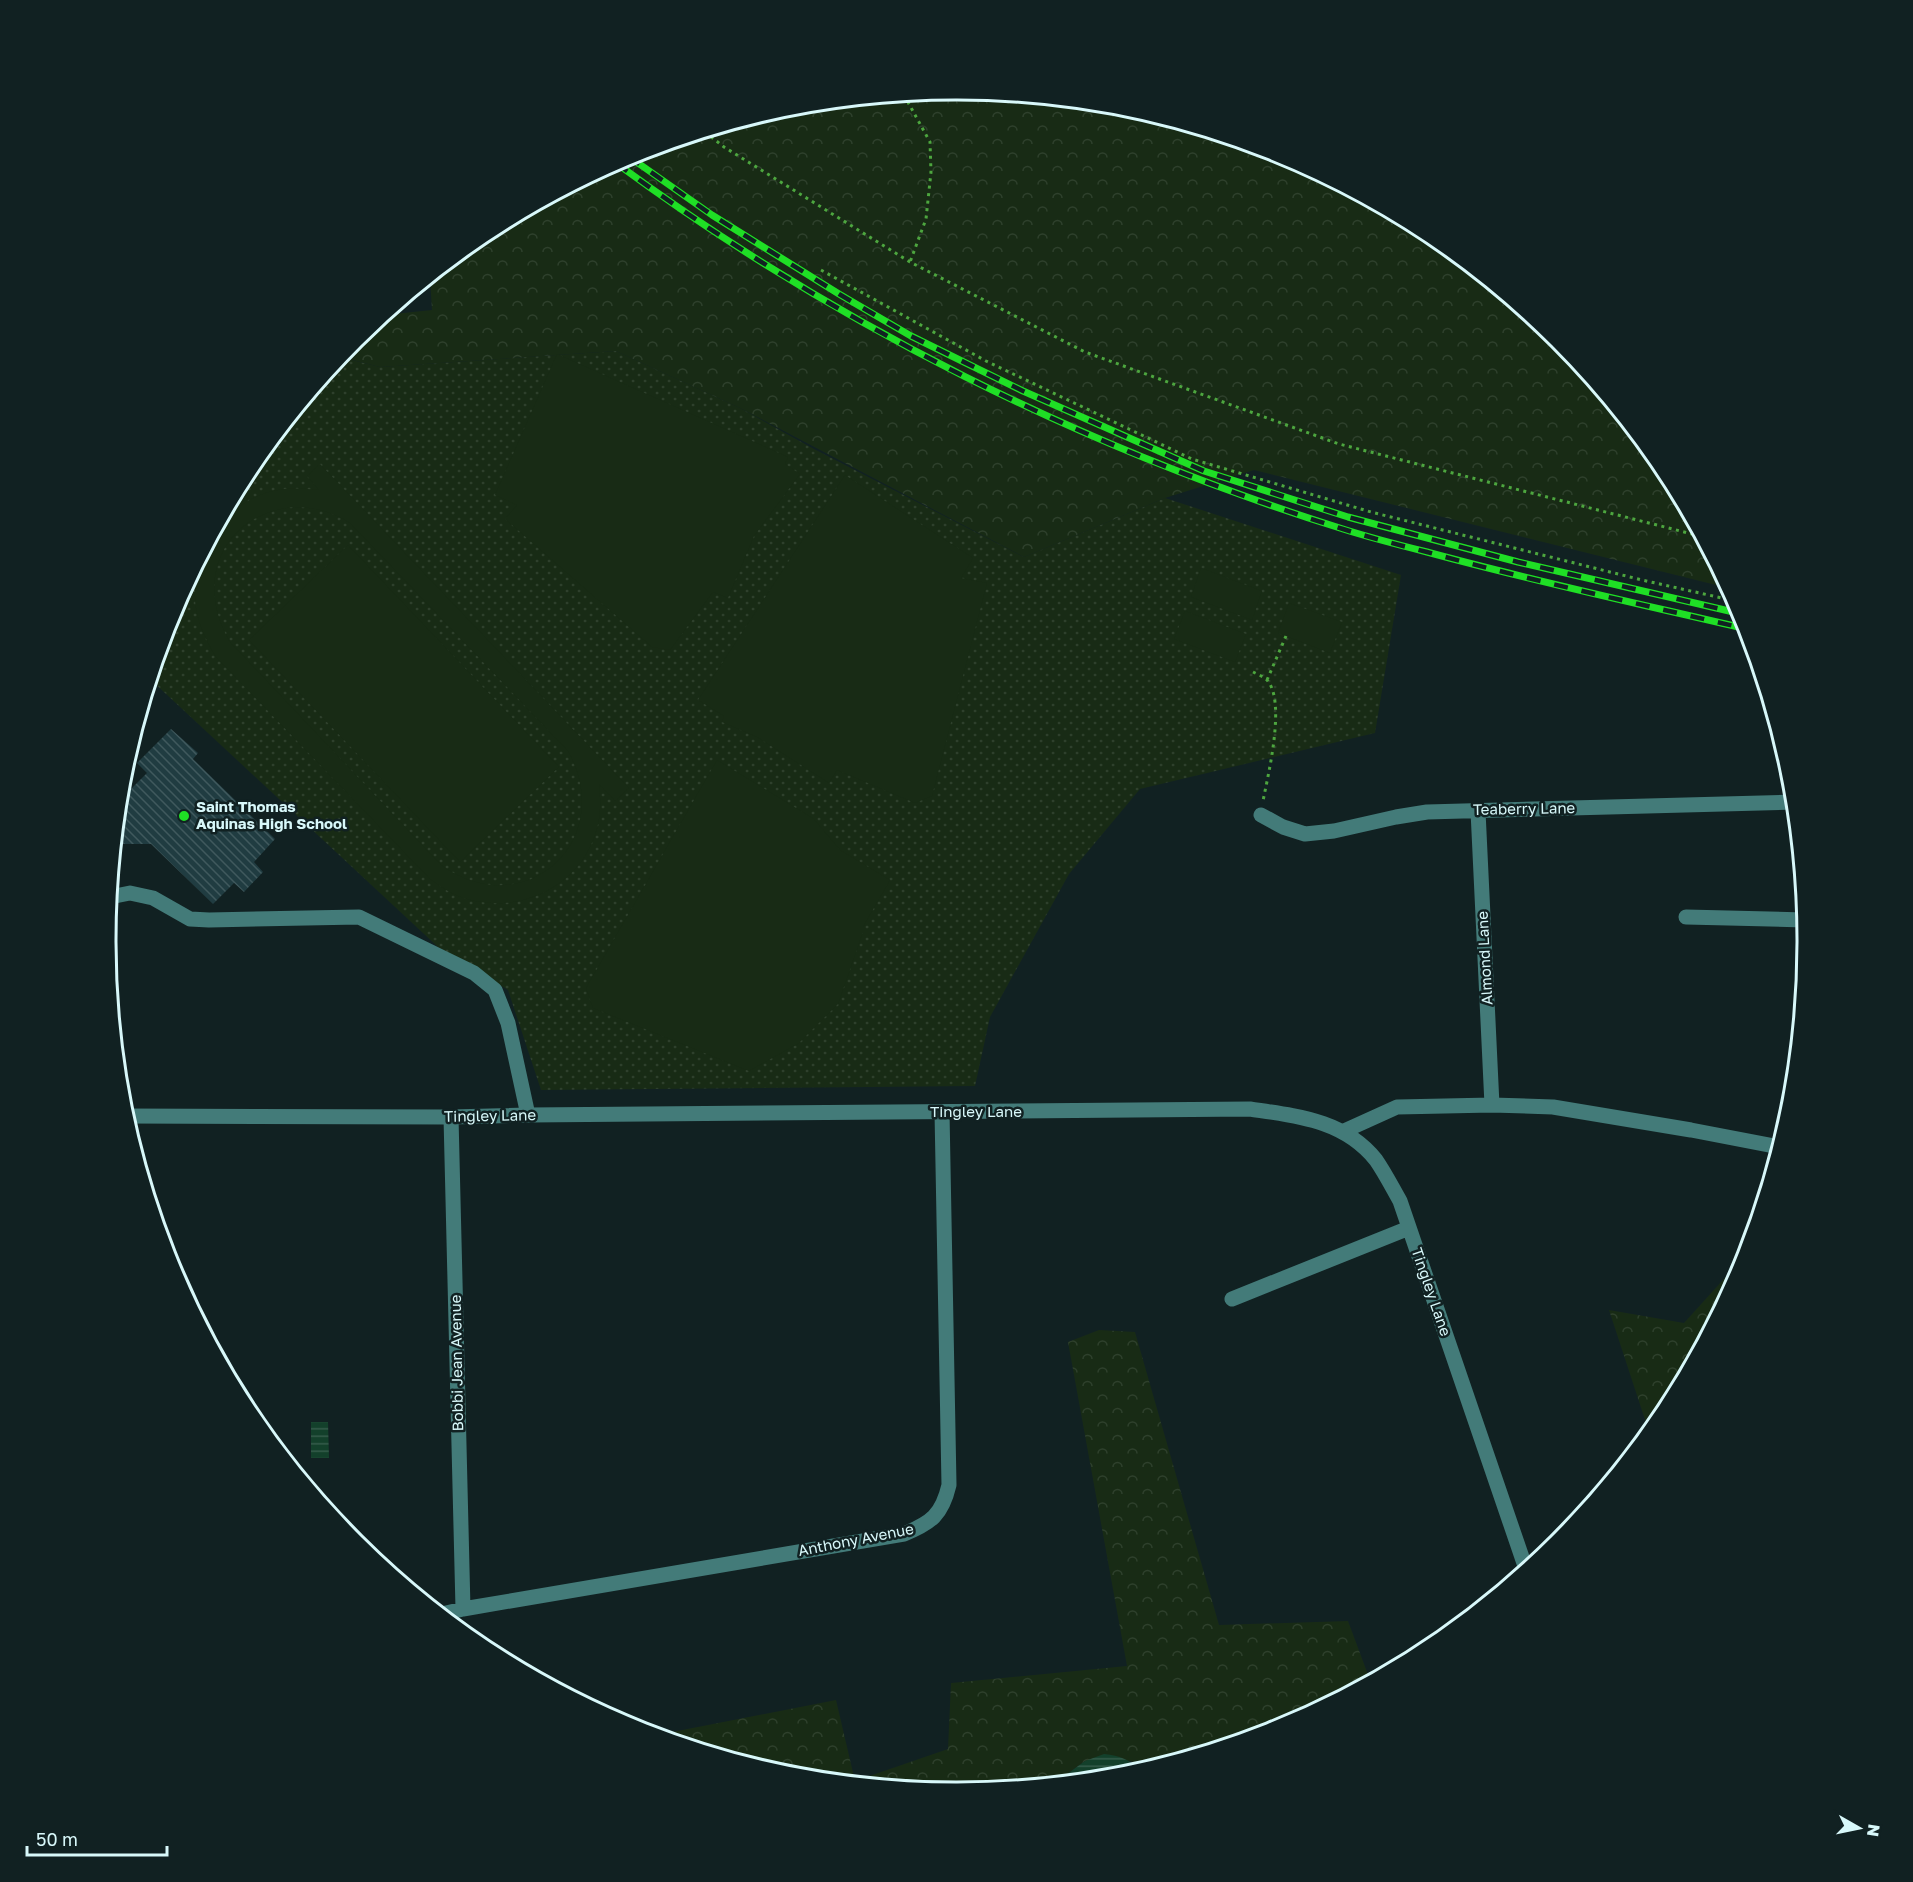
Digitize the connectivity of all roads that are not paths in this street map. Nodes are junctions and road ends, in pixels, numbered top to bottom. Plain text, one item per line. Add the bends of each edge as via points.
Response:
1 (1785, 802) edge
2 (1478, 811) junction
3 (1261, 815) road end
4 (118, 895) edge
5 (1686, 917) dead end
6 (1796, 920) edge
7 (1492, 1105) junction
8 (942, 1112) junction
9 (528, 1115) junction
10 (135, 1116) edge
11 (451, 1117) junction
12 (1344, 1131) junction
13 (1771, 1146) edge
14 (1409, 1228) junction
15 (1232, 1299) dead end
16 (1523, 1561) edge
17 (463, 1609) junction
18 (451, 1612) edge

1 - 2 street, Teaberry Lane
2 - 3 street, Teaberry Lane via 1427,812 1305,834
2 - 7 street, Almond Lane
4 - 9 street via 130,893 153,898 190,919 359,917 474,973 495,990 508,1023
5 - 6 street
7 - 12 street via 1396,1107
7 - 13 street via 1553,1107
8 - 9 street, Tingley Lane
8 - 12 street, Tingley Lane via 1250,1109 1293,1115
8 - 17 street, Anthony Avenue via 949,1485 945,1503 935,1517 904,1534
9 - 11 street, Tingley Lane
10 - 11 street, Tingley Lane
11 - 17 street, Bobbi Jean Avenue
12 - 14 street, Tingley Lane via 1376,1160 1400,1201
14 - 15 street
14 - 16 street, Tingley Lane
17 - 18 street, Anthony Avenue

